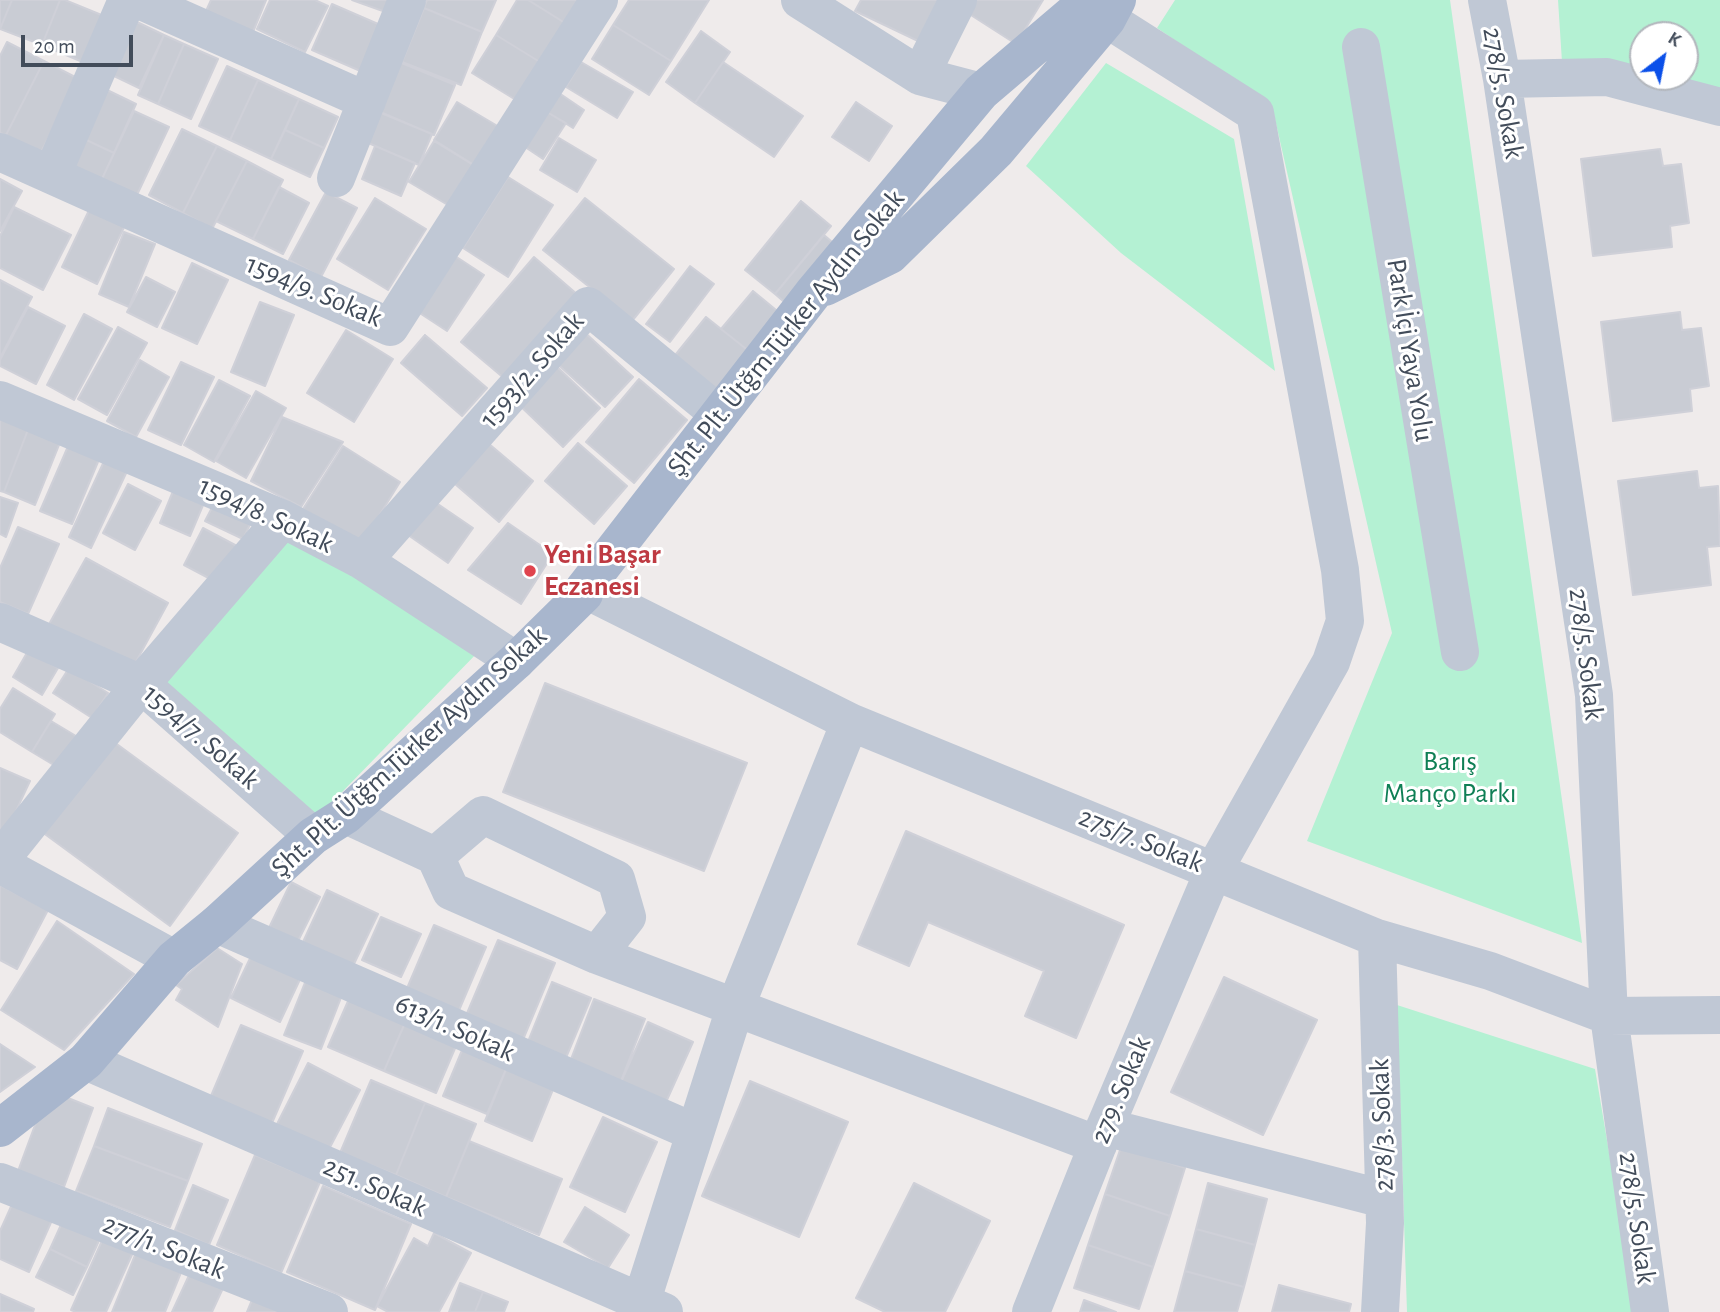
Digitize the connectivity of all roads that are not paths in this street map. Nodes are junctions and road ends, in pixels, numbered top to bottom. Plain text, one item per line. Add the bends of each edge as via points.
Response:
1 (127, 0) edge
2 (139, 0) edge
3 (407, 0) edge
4 (599, 0) edge
5 (800, 0) edge
6 (958, 0) edge
7 (1487, 0) edge
8 (1104, 6) edge
9 (1361, 47) dead end
10 (920, 76) junction
11 (1503, 79) junction
12 (981, 92) junction
13 (367, 101) junction
14 (1720, 107) edge
15 (0, 152) edge
16 (52, 175) junction
17 (336, 178) dead end
18 (814, 292) junction
19 (0, 400) edge
20 (719, 414) junction
21 (283, 519) junction
22 (363, 561) junction
23 (584, 589) junction
24 (5, 635) edge
25 (1460, 652) dead end
26 (516, 661) junction
27 (141, 684) junction
28 (850, 722) junction
29 (346, 815) junction
30 (313, 836) junction
31 (435, 856) junction
32 (0, 862) edge
33 (1214, 870) junction
34 (217, 924) junction
35 (1377, 938) junction
36 (597, 955) junction
37 (174, 959) junction
38 (735, 1008) junction
39 (1720, 1015) edge
40 (1609, 1016) junction
41 (86, 1061) junction
42 (0, 1128) edge
43 (694, 1132) junction
44 (1102, 1136) junction
45 (0, 1182) edge
46 (1384, 1199) junction
47 (653, 1308) edge
48 (329, 1312) edge
49 (1031, 1312) edge
50 (1380, 1312) edge
51 (1650, 1312) edge

1 - 16 street
2 - 13 street
3 - 13 street
4 - 16 street, 1594/9. Sokak via 390,327
5 - 10 street
6 - 10 street
7 - 11 street, 278/5. Sokak
8 - 12 main road, Şht. Plt. Ütğm.Türker Aydın Sokak
8 - 18 main road via 996,151 890,256
8 - 33 street, 279. Sokak via 1255,114 1340,570 1345,621 1331,662
9 - 25 street, Park İçi Yaya Yolu
10 - 12 street
11 - 14 street via 1607,77
11 - 40 street, 278/5. Sokak via 1594,695
12 - 18 main road, Şht. Plt. Ütğm.Türker Aydın Sokak
13 - 17 street
15 - 16 street, 1594/9. Sokak
18 - 20 main road, Şht. Plt. Ütğm.Türker Aydın Sokak
19 - 21 street, 1594/8. Sokak
20 - 22 street, 1593/2. Sokak via 588,306
20 - 23 main road, Şht. Plt. Ütğm.Türker Aydın Sokak
21 - 22 street, 1594/8. Sokak
21 - 27 street
22 - 26 street, 1594/8. Sokak
23 - 26 main road, Şht. Plt. Ütğm.Türker Aydın Sokak
23 - 28 street, 275/7. Sokak
24 - 27 street, 1594/7. Sokak
26 - 29 main road, Şht. Plt. Ütğm.Türker Aydın Sokak
27 - 30 street, 1594/7. Sokak
27 - 32 street
28 - 33 street, 275/7. Sokak
28 - 38 street
29 - 30 main road, Şht. Plt. Ütğm.Türker Aydın Sokak
29 - 31 street
30 - 34 main road, Şht. Plt. Ütğm.Türker Aydın Sokak
31 - 36 street via 452,891
31 - 36 street via 484,815 616,878 627,916
32 - 37 street
33 - 35 street, 275/7. Sokak
33 - 44 street, 279. Sokak
34 - 37 main road, Şht. Plt. Ütğm.Türker Aydın Sokak
34 - 43 street, 613/1. Sokak
35 - 40 street, 275/7. Sokak via 1490,971
35 - 46 street, 278/3. Sokak
36 - 38 street
37 - 41 main road, Şht. Plt. Ütğm.Türker Aydın Sokak
38 - 43 street
38 - 44 street
39 - 40 street, 275/7. Sokak
40 - 51 street, 278/5. Sokak
41 - 42 main road, Şht. Plt. Ütğm.Türker Aydın Sokak
41 - 47 street, 251. Sokak
43 - 47 street
44 - 46 street
44 - 49 street, 279. Sokak
45 - 48 street, 277/1. Sokak
46 - 50 street, 278/3. Sokak

